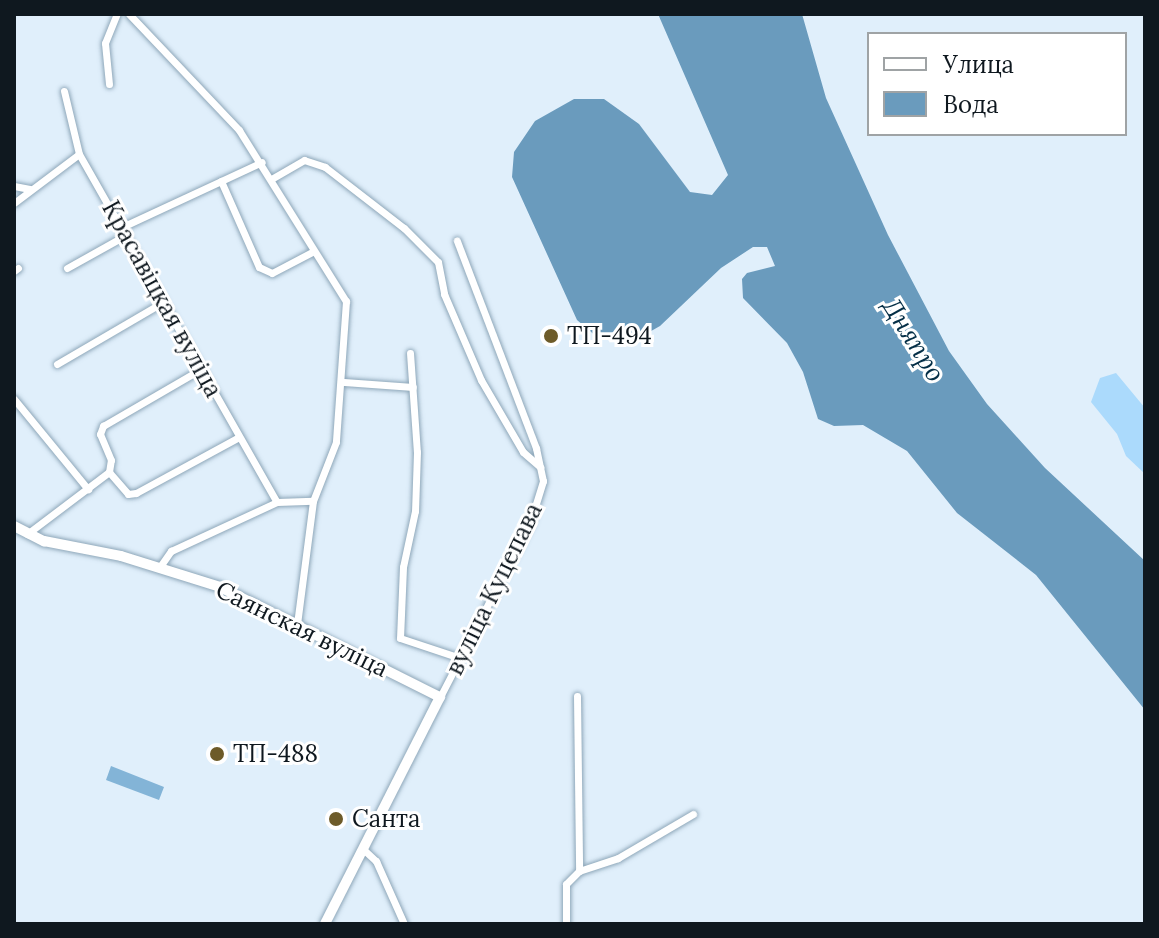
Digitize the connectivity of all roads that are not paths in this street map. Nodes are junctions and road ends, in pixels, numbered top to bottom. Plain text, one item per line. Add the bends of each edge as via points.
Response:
1 (117, 14) edge
2 (129, 14) edge
3 (109, 84) dead end
4 (64, 91) dead end
5 (79, 154) junction
6 (262, 162) junction
7 (273, 178) junction
8 (221, 181) junction
9 (14, 186) edge
10 (30, 189) junction
11 (14, 203) edge
12 (122, 227) junction
13 (126, 235) junction
14 (457, 241) dead end
15 (312, 252) junction
16 (67, 268) dead end
17 (163, 302) junction
18 (410, 353) dead end
19 (57, 364) dead end
20 (201, 369) junction
21 (344, 382) junction
22 (413, 387) junction
23 (14, 399) edge
24 (239, 437) junction
25 (541, 468) junction
26 (109, 472) junction
27 (88, 489) junction
28 (313, 501) junction
29 (277, 502) junction
30 (14, 526) edge
31 (27, 534) junction
32 (159, 568) junction
33 (297, 625) junction
34 (460, 658) junction
35 (577, 696) dead end
36 (440, 697) junction
37 (693, 814) dead end
38 (363, 849) junction
39 (579, 871) junction
40 (325, 924) edge
41 (404, 924) edge
42 (566, 924) edge

1 - 3 street via 105,43
2 - 6 street via 239,130
4 - 5 street, Красавіцкая вуліца
5 - 10 street
5 - 12 street, Красавіцкая вуліца
6 - 7 street
6 - 8 street
7 - 15 street
7 - 25 street via 304,160 325,167 404,228 438,262 444,294 481,380 523,452
8 - 12 street
8 - 15 street via 259,267 272,273
9 - 10 street
10 - 11 street
12 - 13 street, Красавіцкая вуліца
13 - 16 street
13 - 17 street, Красавіцкая вуліца
14 - 25 street, вуліца Куцепава
15 - 21 street via 346,301
17 - 19 street
17 - 20 street, Красавіцкая вуліца
18 - 22 street
20 - 24 street, Красавіцкая вуліца
20 - 26 street via 103,426 100,434 111,460
21 - 22 street
21 - 28 street via 336,442
22 - 34 street via 415,511 403,567 400,638
23 - 27 street
24 - 26 street via 136,493 128,494
24 - 29 street, Красавіцкая вуліца
25 - 34 street, вуліца Куцепава via 535,511
26 - 27 street
27 - 31 street
28 - 29 street
28 - 33 street
29 - 32 street via 171,551
30 - 31 main road, Саянская вуліца
31 - 32 main road, Саянская вуліца
32 - 33 main road, Саянская вуліца via 220,587
33 - 36 main road, Саянская вуліца
34 - 36 street, вуліца Куцепава
35 - 39 street
36 - 38 main road, вуліца Куцепава
37 - 39 street via 618,858
38 - 40 main road, вуліца Куцепава
38 - 41 street via 376,861
39 - 42 street via 566,884

